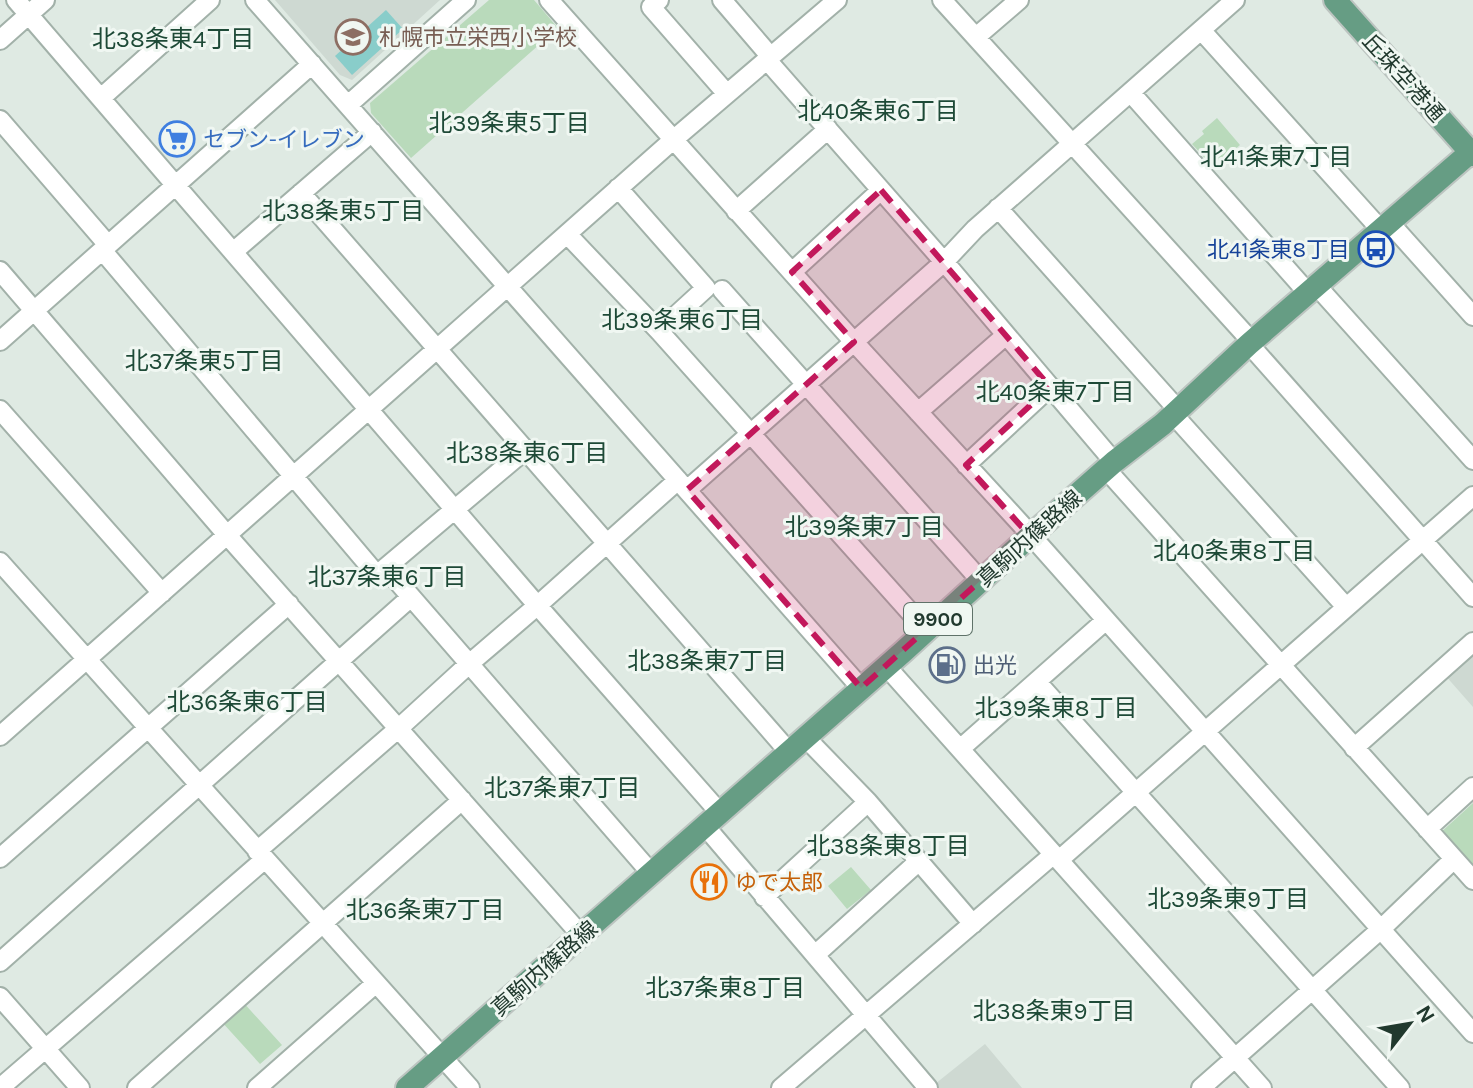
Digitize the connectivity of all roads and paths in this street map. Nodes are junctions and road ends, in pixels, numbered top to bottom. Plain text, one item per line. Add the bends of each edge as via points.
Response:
1 (45, 0) edge
2 (210, 0) edge
3 (255, 0) edge
4 (466, 0) edge
5 (549, 0) edge
6 (659, 0) edge
7 (722, 0) edge
8 (837, 0) edge
9 (942, 0) edge
10 (1019, 0) edge
11 (1235, 0) edge
12 (1335, 0) edge
13 (22, 7) edge
14 (1201, 30) junction
15 (976, 37) junction
16 (0, 40) edge
17 (769, 59) junction
18 (312, 64) junction
19 (1131, 93) junction
20 (727, 94) junction
21 (101, 98) junction
22 (348, 105) junction
23 (0, 120) edge
24 (828, 129) junction
25 (372, 132) junction
26 (673, 140) junction
27 (1072, 144) junction
28 (1472, 152) edge
29 (176, 184) junction
30 (618, 188) junction
31 (881, 190) junction
32 (301, 193) junction
33 (998, 208) junction
34 (736, 211) junction
35 (1385, 226) junction
36 (567, 234) junction
37 (105, 248) junction
38 (233, 252) junction
39 (944, 262) junction
40 (0, 271) edge
41 (792, 272) junction
42 (508, 287) junction
43 (1312, 289) junction
44 (722, 290) dead end
45 (34, 311) junction
46 (1473, 316) edge
47 (659, 331) junction
48 (1006, 335) junction
49 (0, 341) edge
50 (854, 342) junction
51 (1250, 343) junction
52 (438, 348) junction
53 (805, 384) junction
54 (1050, 387) junction
55 (369, 409) junction
56 (0, 410) edge
57 (918, 412) junction
58 (1175, 412) junction
59 (750, 434) junction
60 (525, 450) junction
61 (1473, 460) edge
62 (966, 465) junction
63 (1110, 465) junction
64 (293, 476) junction
65 (682, 485) junction
66 (1473, 496) edge
67 (455, 508) junction
68 (227, 535) junction
69 (1030, 536) junction
70 (1422, 541) junction
71 (606, 542) junction
72 (0, 562) edge
73 (386, 568) junction
74 (981, 581) junction
75 (162, 593) junction
76 (411, 597) junction
77 (1473, 597) edge
78 (289, 604) junction
79 (538, 605) junction
80 (1346, 607) junction
81 (1105, 621) junction
82 (926, 630) junction
83 (1473, 642) edge
84 (86, 660) junction
85 (338, 661) junction
86 (469, 664) junction
87 (1281, 665) junction
88 (886, 666) junction
89 (1037, 682) junction
90 (861, 688) junction
91 (148, 728) junction
92 (399, 728) junction
93 (1204, 732) junction
94 (0, 736) edge
95 (797, 745) junction
96 (1354, 748) junction
97 (960, 749) junction
98 (198, 785) junction
99 (1473, 787) edge
100 (1134, 793) junction
101 (462, 800) junction
102 (868, 802) junction
103 (712, 820) junction
104 (1427, 829) junction
105 (261, 855) junction
106 (1056, 857) junction
107 (0, 858) edge
108 (1454, 859) junction
109 (919, 861) junction
110 (651, 873) junction
111 (1473, 880) edge
112 (764, 897) junction
113 (973, 924) junction
114 (323, 925) junction
115 (1380, 930) junction
116 (581, 935) junction
117 (815, 955) junction
118 (0, 962) edge
119 (375, 984) junction
120 (1311, 989) junction
121 (0, 997) edge
122 (866, 1016) junction
123 (1473, 1033) edge
124 (46, 1049) junction
125 (442, 1057) junction
126 (1235, 1058) junction
127 (793, 1084) edge
128 (0, 1088) edge
129 (80, 1088) edge
130 (137, 1088) edge
131 (257, 1088) edge
132 (407, 1088) edge
133 (470, 1088) edge
134 (928, 1088) edge
135 (1201, 1088) edge
136 (1262, 1088) edge
137 (1400, 1088) edge

1 - 13 street
2 - 21 street
3 - 18 street
4 - 22 street
5 - 26 street
6 - 20 street via 651,7
7 - 17 street
8 - 17 street
9 - 15 street
10 - 15 street
11 - 14 street
12 - 28 main road, 丘珠空港通
13 - 16 street
13 - 21 street
14 - 19 street
14 - 35 street
15 - 27 street
17 - 20 street
17 - 24 street
18 - 22 street
18 - 29 street
19 - 27 street
19 - 43 street
20 - 26 street
21 - 29 street
22 - 25 street
23 - 37 street
24 - 31 street
24 - 34 street
25 - 32 street
25 - 42 street
26 - 30 street
26 - 34 street
27 - 33 street
27 - 51 street
28 - 35 main road, 真駒内篠路線 / 9900
29 - 37 street
29 - 38 street
30 - 36 street
30 - 47 street via 706,288
31 - 39 street
31 - 41 street
32 - 38 street
32 - 52 street
33 - 39 street
33 - 58 street
34 - 41 street
35 - 43 main road, 真駒内篠路線 / 9900
35 - 46 street
36 - 42 street
36 - 47 street
37 - 45 street
37 - 64 street
38 - 55 street
39 - 48 street
39 - 50 street
40 - 45 street
41 - 50 street
42 - 52 street
42 - 65 street
43 - 51 main road, 真駒内篠路線 / 9900
43 - 61 street
44 - 53 street
45 - 49 street
45 - 68 street
47 - 59 street
48 - 54 street
48 - 57 street
50 - 53 street
50 - 57 street
51 - 58 main road, 真駒内篠路線 / 9900
51 - 70 street
52 - 55 street
52 - 60 street
53 - 59 street
53 - 74 street
54 - 62 street
54 - 63 street
55 - 64 street
55 - 67 street
56 - 75 street
57 - 62 street
58 - 63 main road, 真駒内篠路線 / 9900
58 - 80 street
59 - 65 street
59 - 82 street
60 - 67 street
60 - 71 street
62 - 69 street
63 - 69 main road, 真駒内篠路線 / 9900
63 - 87 street
64 - 68 street
64 - 73 street via 377,575
65 - 71 street
65 - 90 street
66 - 70 street
67 - 73 street
67 - 79 street
68 - 75 street
68 - 78 street
69 - 74 main road, 真駒内篠路線 / 9900
69 - 81 street
70 - 77 street
70 - 80 street
71 - 79 street
71 - 95 street
72 - 84 street
73 - 76 street
74 - 82 main road, 真駒内篠路線 / 9900
75 - 84 street
76 - 85 street
76 - 86 street
78 - 85 street
78 - 91 street
79 - 86 street
79 - 103 street
80 - 87 street
81 - 89 street
81 - 93 street
82 - 88 main road, 真駒内篠路線 / 9900
83 - 96 street
84 - 91 street
84 - 94 street
85 - 92 street
85 - 98 street
86 - 92 street
86 - 110 street
87 - 93 street
87 - 96 street
88 - 90 main road, 真駒内篠路線 / 9900
88 - 97 street
89 - 97 street
89 - 100 street
90 - 95 main road, 真駒内篠路線 / 9900
91 - 98 street
91 - 107 street
92 - 101 street
92 - 105 street
93 - 100 street
93 - 115 street
95 - 102 street
95 - 103 main road, 真駒内篠路線 / 9900
96 - 104 street
97 - 106 street
98 - 105 street
98 - 118 street
99 - 104 street
100 - 106 street
100 - 120 street
101 - 114 street
101 - 116 street
102 - 109 street
102 - 112 street
103 - 110 main road, 真駒内篠路線 / 9900
103 - 112 street
104 - 108 street
105 - 114 street
105 - 124 street
106 - 113 street
106 - 126 street
108 - 111 street
108 - 115 street
109 - 113 street
109 - 117 street
110 - 116 main road, 真駒内篠路線 / 9900
112 - 117 street
113 - 122 street
114 - 119 street
114 - 130 street
115 - 120 street
115 - 123 street
116 - 125 main road, 真駒内篠路線 / 9900
117 - 122 street
119 - 125 street
119 - 131 street
120 - 126 street
120 - 137 street
121 - 124 street
122 - 127 street
122 - 134 street
124 - 128 street
124 - 129 street
125 - 132 main road, 真駒内篠路線 / 9900
125 - 133 street
126 - 135 street
126 - 136 street

